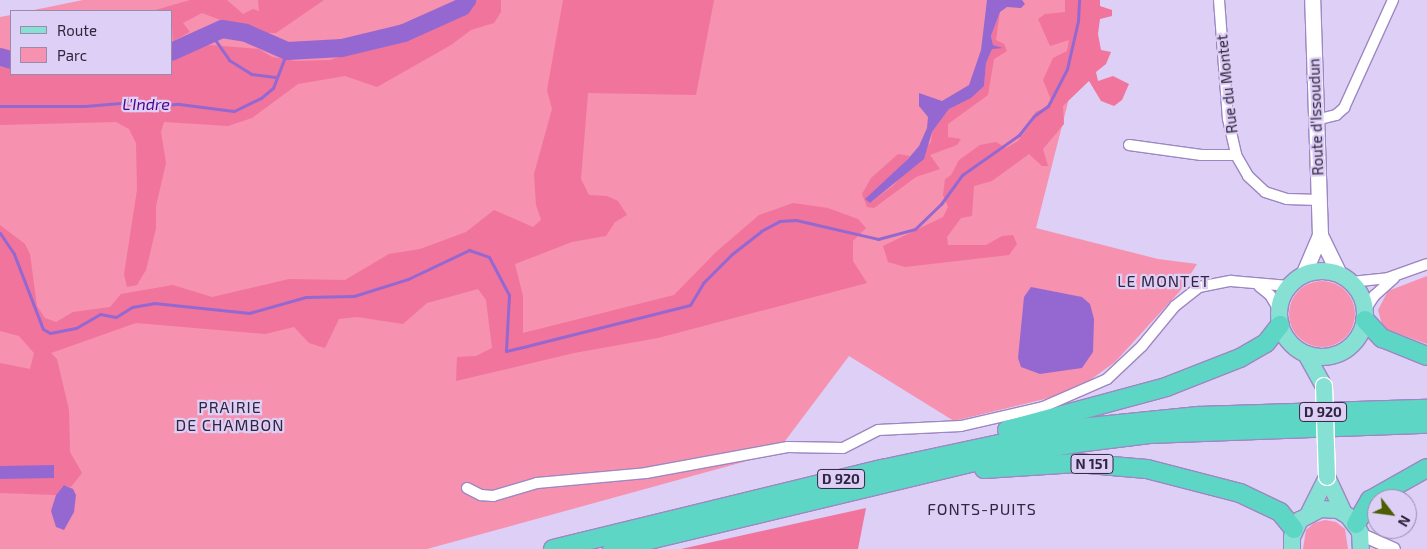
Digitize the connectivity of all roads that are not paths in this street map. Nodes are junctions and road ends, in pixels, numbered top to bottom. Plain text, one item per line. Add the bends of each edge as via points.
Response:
1 (1219, 0) edge
2 (1312, 0) edge
3 (1393, 0) edge
4 (1316, 120) junction
5 (1129, 145) dead end
6 (1236, 155) junction
7 (1320, 200) junction
8 (1320, 229) junction
9 (1427, 264) edge
10 (1303, 275) junction
11 (1396, 276) junction
12 (1345, 278) junction
13 (1251, 283) junction
14 (1289, 286) junction
15 (1365, 315) junction
16 (1280, 318) junction
17 (1306, 354) junction
18 (1338, 354) junction
19 (1427, 356) edge
20 (1324, 386) junction
21 (1427, 409) edge
22 (1427, 424) edge
23 (917, 461) junction
24 (1427, 468) edge
25 (1327, 476) junction
26 (877, 485) junction
27 (467, 488) dead end
28 (1309, 513) junction
29 (1294, 529) junction
30 (1355, 530) edge
31 (553, 549) edge
32 (612, 549) edge
33 (1292, 549) edge
34 (1394, 549) edge

1 - 6 street, Rue du Montet via 1228,119
2 - 4 main road, Route d'Issoudun
3 - 4 street via 1344,108 1336,115
4 - 7 main road, Route d'Issoudun
5 - 6 street via 1200,155
6 - 7 street, Rue du Montet via 1248,176 1265,192 1287,199
7 - 8 main road, Route d'Issoudun
8 - 10 main road, Route d'Issoudun
8 - 12 main road, Route d'Issoudun
9 - 11 street
10 - 12 main road via 1321,270
10 - 14 main road
11 - 12 street
11 - 15 street via 1374,296
12 - 15 main road via 1361,294
13 - 14 street
13 - 16 street via 1267,292
13 - 27 street via 1216,282 1192,291 1108,379 1042,407 961,426 878,430 843,448 788,447 646,474 537,483 493,496 481,495
14 - 16 main road
15 - 18 main road via 1351,346
15 - 19 highway via 1382,338
16 - 17 main road via 1290,342
16 - 23 highway, D 920 via 1266,343 1240,358 1166,387 978,438
17 - 18 main road via 1322,357
17 - 20 main road
18 - 20 main road
20 - 25 main road, bridge
21 - 23 highway, D 920 via 1132,421 1069,429
22 - 26 highway, D 920 via 1149,434 998,456
23 - 31 highway, D 920
24 - 30 highway via 1370,500
25 - 28 main road
25 - 30 main road
26 - 29 highway, N 151 via 911,484 980,470 1077,463 1115,465 1178,476 1240,493 1280,512
26 - 32 highway, D 920
28 - 29 main road
28 - 30 main road via 1320,508
29 - 33 main road
30 - 34 street

